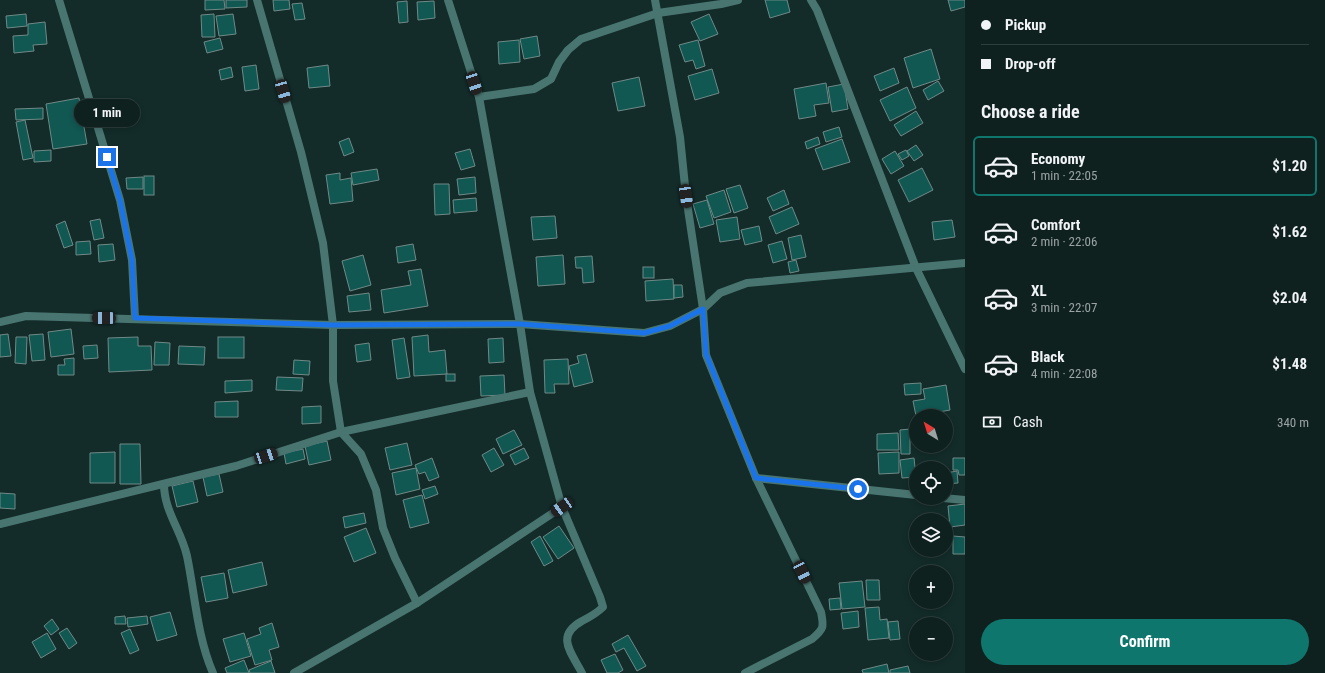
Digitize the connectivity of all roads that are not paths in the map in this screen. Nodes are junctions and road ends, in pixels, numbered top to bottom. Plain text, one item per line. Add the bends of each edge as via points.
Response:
1 (59, 0) edge
2 (257, 0) edge
3 (448, 0) edge
4 (655, 0) edge
5 (738, 0) edge
6 (812, 0) edge
7 (658, 13) junction
8 (479, 97) junction
9 (965, 263) edge
10 (916, 268) junction
11 (703, 309) junction
12 (135, 318) junction
13 (0, 322) edge
14 (520, 324) junction
15 (333, 325) junction
16 (965, 369) edge
17 (530, 392) junction
18 (341, 432) junction
19 (756, 478) junction
20 (164, 484) junction
21 (909, 494) edge
22 (953, 499) edge
23 (965, 500) edge
24 (562, 507) junction
25 (0, 524) edge
26 (417, 603) junction
27 (213, 673) edge
28 (294, 673) edge
29 (582, 673) edge
30 (745, 673) edge

1 - 12 street via 120,200 132,260
2 - 15 street via 301,152 323,243
3 - 8 street
4 - 7 street
5 - 7 street
6 - 10 street
7 - 8 street via 581,40 568,50 551,79 534,89
7 - 11 street via 680,137
8 - 14 street
9 - 10 street
10 - 11 street via 747,283 720,293
10 - 16 street
11 - 14 street via 670,326 644,333
11 - 19 street via 706,354
12 - 13 street via 26,316
12 - 15 street
14 - 15 street
14 - 17 street
15 - 18 street via 334,380
17 - 18 street
17 - 24 street
18 - 20 street via 236,466
18 - 26 street via 361,454 376,490 383,528
19 - 21 street
19 - 30 street via 821,612 823,624 821,631 812,639
20 - 25 street
20 - 27 street via 168,510 178,529 186,555 198,623 207,660
22 - 23 street
24 - 26 street
24 - 29 street via 602,607 574,626 567,634 567,644
26 - 28 street

